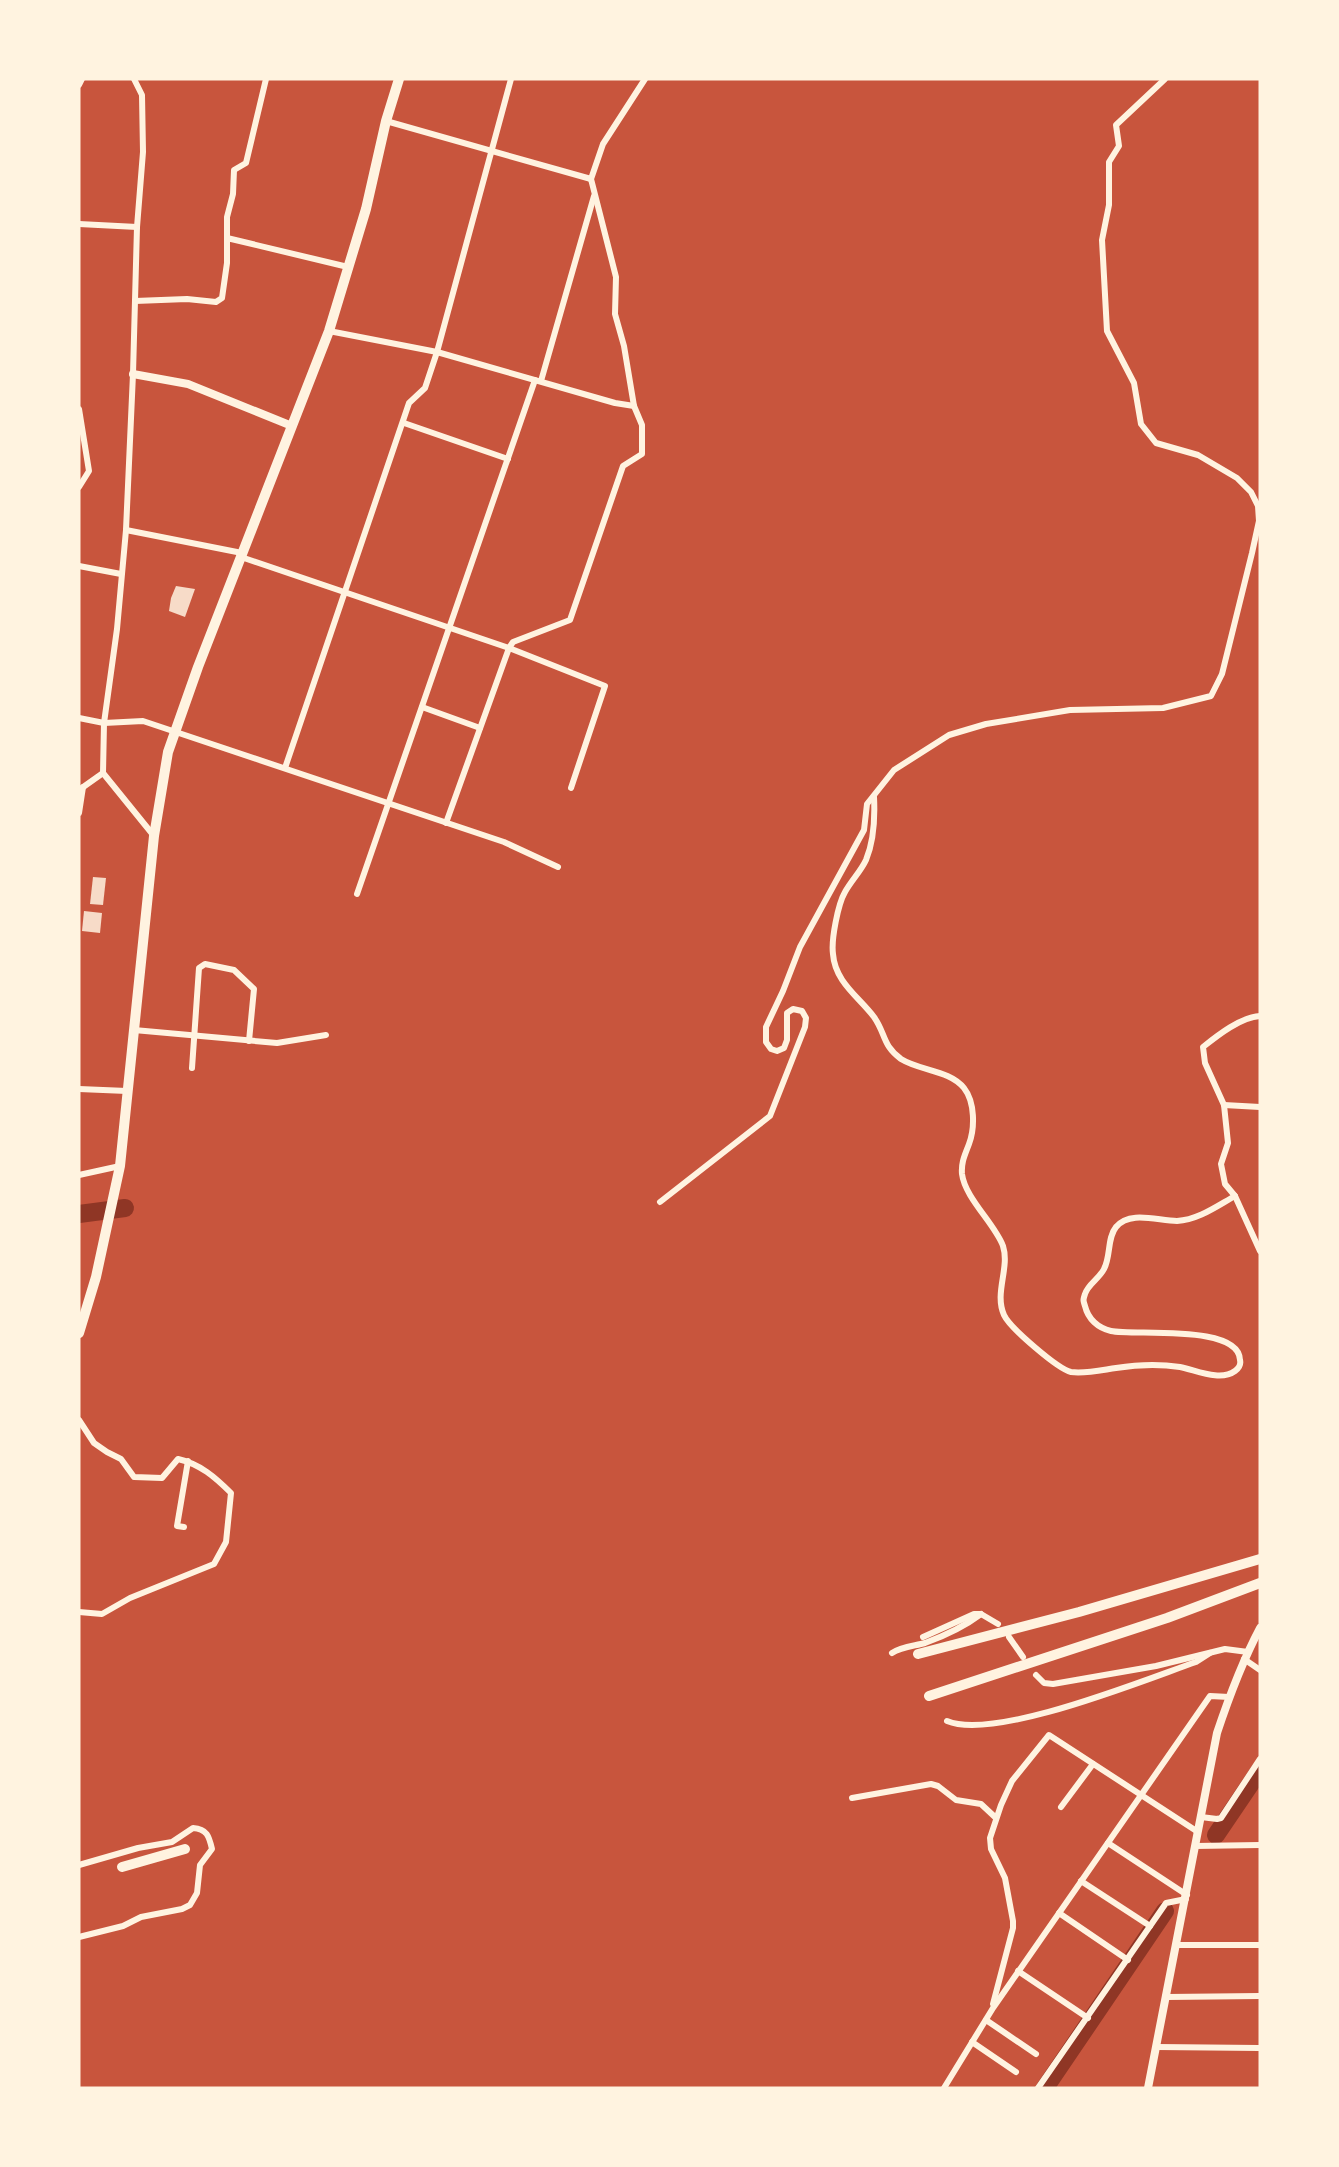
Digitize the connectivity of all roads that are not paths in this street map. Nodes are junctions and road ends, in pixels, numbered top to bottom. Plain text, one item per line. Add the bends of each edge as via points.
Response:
1 (82, 79) edge
2 (134, 79) edge
3 (266, 79) edge
4 (399, 79) edge
5 (511, 79) edge
6 (645, 79) edge
7 (1165, 79) edge
8 (79, 85) edge
9 (386, 121) junction
10 (491, 152) junction
11 (590, 179) junction
12 (594, 194) junction
13 (79, 224) edge
14 (137, 227) junction
15 (227, 237) junction
16 (348, 267) junction
17 (135, 300) junction
18 (329, 331) junction
19 (437, 352) junction
20 (133, 374) junction
21 (538, 380) junction
22 (634, 406) junction
23 (79, 409) edge
24 (404, 423) junction
25 (292, 425) junction
26 (508, 459) junction
27 (79, 487) edge
28 (126, 530) junction
29 (241, 555) junction
30 (79, 566) edge
31 (121, 574) junction
32 (345, 592) junction
33 (449, 628) junction
34 (509, 648) junction
35 (422, 707) junction
36 (79, 718) edge
37 (104, 723) junction
38 (480, 728) junction
39 (174, 731) junction
40 (285, 768) junction
41 (103, 773) junction
42 (570, 788) dead end
43 (81, 789) edge
44 (874, 797) junction
45 (388, 803) junction
46 (79, 813) edge
47 (446, 823) junction
48 (154, 836) junction
49 (558, 867) dead end
50 (357, 894) dead end
51 (1260, 1016) edge
52 (134, 1030) junction
53 (326, 1035) dead end
54 (195, 1036) junction
55 (249, 1041) junction
56 (192, 1068) dead end
57 (79, 1089) edge
58 (127, 1091) junction
59 (1224, 1105) junction
60 (1260, 1107) edge
61 (120, 1166) junction
62 (79, 1175) edge
63 (1235, 1196) junction
64 (660, 1202) dead end
65 (1260, 1251) edge
66 (79, 1333) edge
67 (79, 1420) edge
68 (188, 1461) junction
69 (184, 1527) dead end
70 (1260, 1559) edge
71 (1260, 1583) edge
72 (79, 1612) edge
73 (981, 1614) junction
74 (998, 1624) dead end
75 (1260, 1628) edge
76 (923, 1637) dead end
77 (1009, 1637) dead end
78 (892, 1653) dead end
79 (1210, 1653) junction
80 (918, 1654) dead end
81 (1246, 1656) junction
82 (1023, 1657) dead end
83 (1260, 1670) edge
84 (1036, 1675) dead end
85 (929, 1696) dead end
86 (1229, 1696) junction
87 (947, 1721) dead end
88 (1260, 1759) edge
89 (1093, 1764) junction
90 (1141, 1795) junction
91 (852, 1798) dead end
92 (1061, 1807) dead end
93 (1201, 1817) junction
94 (996, 1818) junction
95 (1198, 1832) junction
96 (1108, 1843) junction
97 (1195, 1846) junction
98 (1260, 1846) edge
99 (185, 1849) dead end
100 (79, 1864) edge
101 (122, 1867) dead end
102 (1081, 1881) junction
103 (1186, 1897) junction
104 (1059, 1913) junction
105 (1150, 1926) junction
106 (79, 1937) edge
107 (1177, 1945) junction
108 (1260, 1945) edge
109 (1128, 1960) junction
110 (1018, 1971) junction
111 (1260, 1996) edge
112 (1167, 1997) junction
113 (993, 2008) junction
114 (1088, 2018) junction
115 (986, 2020) junction
116 (972, 2042) junction
117 (1157, 2047) junction
118 (1259, 2048) edge
119 (1036, 2054) dead end
120 (1016, 2072) dead end
121 (944, 2088) edge
122 (1038, 2088) edge
123 (1149, 2088) edge

1 - 8 street
2 - 14 street via 142,95
3 - 15 street via 246,163 234,170
4 - 9 main road
5 - 10 street
6 - 11 street via 603,144
7 - 44 street via 1116,125 1119,146 1109,162 1109,205 1102,240 1107,331 1133,383 1141,424 1156,443 1198,455 1237,478 1258,506 1259,522 1222,674 1210,696 1163,708 1070,710 949,735 894,770
9 - 10 street
9 - 16 main road
10 - 11 street
10 - 19 street
11 - 12 street
12 - 21 street
12 - 22 street via 616,276 615,314
13 - 14 street
14 - 17 street
15 - 16 street
15 - 17 street via 222,298 216,302
16 - 18 main road
17 - 20 street
18 - 19 street
18 - 25 main road
19 - 21 street
19 - 24 street via 425,388 409,403
20 - 25 street via 188,384
20 - 28 street
21 - 22 street
21 - 26 street
22 - 34 street via 642,425 642,454 623,466 570,620 513,642
23 - 27 street via 89,471
24 - 26 street
24 - 32 street
25 - 29 main road
26 - 33 street
28 - 29 street
28 - 31 street
29 - 32 street
29 - 39 main road
30 - 31 street
31 - 37 street
32 - 33 street
32 - 40 street
33 - 34 street
33 - 35 street
34 - 38 street
34 - 42 street via 606,686
35 - 38 street
35 - 45 street
36 - 37 street
37 - 39 street via 144,721
37 - 41 street
38 - 47 street
39 - 40 street
39 - 48 main road
40 - 45 street
41 - 43 street
41 - 48 street
43 - 46 street
44 - 63 street via 872,839 866,861 843,894 833,956 846,986 875,1019 888,1047 904,1061 953,1079 969,1098 973,1121 962,1177 1004,1248 1000,1294 1005,1319 1055,1365 1072,1372 1156,1366 1201,1374 1235,1371 1241,1357 1224,1342 1186,1333 1110,1331 1087,1315 1083,1298 1105,1267 1113,1231 1121,1222 1132,1218 1179,1221 1199,1216
44 - 64 street via 867,804 864,830 800,947 766,1027 766,1042 777,1051 788,1040 788,1013 802,1011 806,1018 770,1116
45 - 47 street
45 - 50 street
47 - 49 street via 504,842
48 - 52 main road
51 - 59 street via 1203,1047 1205,1063
52 - 54 street
52 - 58 main road
53 - 55 street via 277,1043
54 - 55 street
54 - 55 street via 199,968 205,964 234,970 254,989
54 - 56 street
57 - 58 street
58 - 61 main road
59 - 60 street
59 - 63 street via 1228,1143 1221,1164 1225,1184
61 - 62 street
61 - 66 main road
63 - 65 street
67 - 68 street via 94,1443 121,1459 134,1477 162,1478 178,1459
68 - 69 street via 177,1526
68 - 72 street via 211,1473 231,1493 226,1542 214,1564 102,1614
70 - 80 main road
71 - 85 main road
73 - 74 street
73 - 76 street
73 - 78 street via 929,1641
75 - 81 street
77 - 82 street
79 - 81 street via 1225,1649
79 - 84 street via 1053,1684
79 - 87 street via 1196,1662 1044,1713 981,1726
81 - 83 street
81 - 86 street
86 - 90 street via 1210,1696
86 - 93 street
88 - 93 street via 1221,1818
89 - 90 street
89 - 92 street
89 - 94 street via 1049,1735 1012,1781
90 - 95 street
90 - 96 street
91 - 94 street via 931,1784 956,1800 981,1804
93 - 95 street
94 - 113 street via 990,1838 1005,1878 1013,1928
95 - 97 street
96 - 102 street
96 - 103 street
97 - 98 street
97 - 103 street
99 - 101 main road
100 - 106 street via 172,1842 192,1828 208,1835 212,1849 200,1865 197,1894 190,1905
102 - 104 street
102 - 105 street
103 - 105 street via 1166,1903
103 - 107 street
104 - 109 street
104 - 110 street
105 - 109 street
107 - 108 street
107 - 112 street
109 - 114 street
110 - 113 street
110 - 114 street
111 - 112 street
112 - 117 street
113 - 115 street
114 - 122 street
115 - 116 street
115 - 119 street
116 - 120 street
116 - 121 street
117 - 118 street
117 - 123 street

